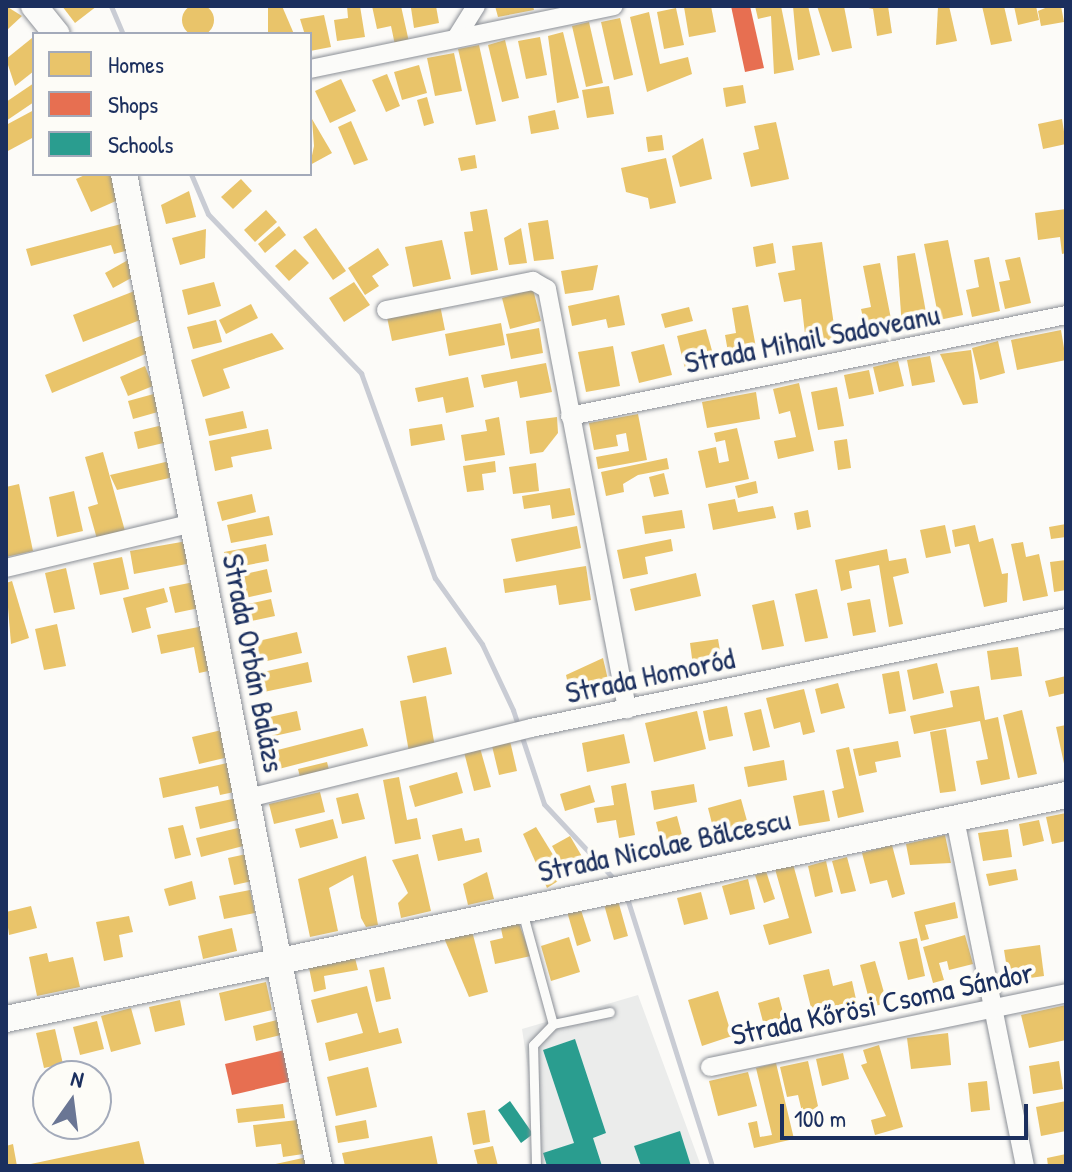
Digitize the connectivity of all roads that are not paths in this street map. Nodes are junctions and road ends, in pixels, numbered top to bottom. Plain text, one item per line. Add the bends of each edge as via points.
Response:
1 (34, 6) edge
2 (476, 6) edge
3 (614, 6) edge
4 (55, 32) edge
5 (456, 38) junction
6 (312, 69) edge
7 (124, 176) edge
8 (386, 310) dead end
9 (1066, 315) edge
10 (570, 416) junction
11 (193, 523) junction
12 (6, 568) edge
13 (1066, 618) edge
14 (627, 709) junction
15 (1066, 795) edge
16 (248, 798) junction
17 (955, 819) junction
18 (521, 908) junction
19 (276, 961) junction
20 (1066, 993) edge
21 (990, 1009) junction
22 (610, 1012) dead end
23 (6, 1019) edge
24 (553, 1024) junction
25 (710, 1067) dead end
26 (319, 1166) edge
27 (536, 1166) edge
28 (1025, 1166) edge

1 - 4 main road
2 - 5 street
3 - 5 street
5 - 6 street via 408,54
7 - 11 main road, Strada Orbán Balázs
8 - 10 street via 543,284
9 - 10 street, Strada Mihail Sadoveanu
10 - 14 street
11 - 12 street
11 - 16 main road, Strada Orbán Balázs
13 - 14 street, Strada Homoród
14 - 16 street, Strada Homoród
15 - 17 main road, Strada Nicolae Bălcescu
16 - 19 main road, Strada Orbán Balázs
17 - 18 main road, Strada Nicolae Bălcescu
17 - 21 street
18 - 19 main road, Strada Nicolae Bălcescu
18 - 24 lane
19 - 23 main road, Strada Nicolae Bălcescu
19 - 26 main road, Strada Orbán Balázs
20 - 21 street, Strada Kőrösi Csoma Sándor
21 - 25 street, Strada Kőrösi Csoma Sándor
21 - 28 street
22 - 24 lane
24 - 27 lane via 533,1045

